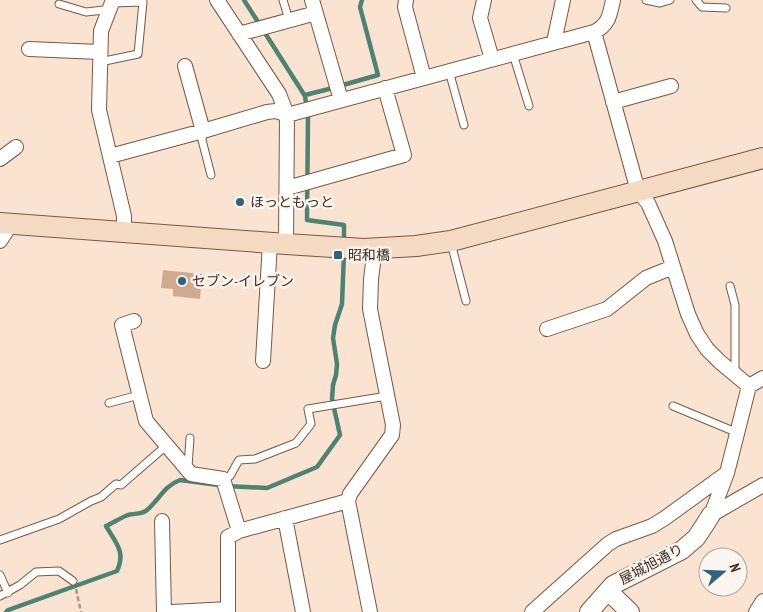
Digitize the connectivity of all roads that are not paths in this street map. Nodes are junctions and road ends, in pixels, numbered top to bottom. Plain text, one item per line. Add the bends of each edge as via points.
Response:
1 (217, 0) edge
2 (283, 0) edge
3 (406, 0) edge
4 (484, 0) edge
5 (563, 0) edge
6 (613, 0) edge
7 (646, 0) edge
8 (670, 0) edge
9 (696, 0) edge
10 (113, 2) edge
11 (59, 4) dead end
12 (314, 6) edge
13 (726, 8) dead end
14 (289, 20) junction
15 (594, 32) junction
16 (239, 34) junction
17 (554, 42) junction
18 (29, 49) dead end
19 (513, 54) junction
20 (100, 57) junction
21 (492, 59) junction
22 (185, 66) dead end
23 (449, 71) junction
24 (424, 78) junction
25 (671, 86) dead end
26 (385, 88) junction
27 (341, 100) junction
28 (613, 102) junction
29 (529, 106) dead end
30 (293, 113) junction
31 (464, 125) dead end
32 (203, 132) junction
33 (16, 146) dead end
34 (110, 156) junction
35 (0, 158) edge
36 (763, 158) edge
37 (211, 175) dead end
38 (287, 188) junction
39 (638, 191) junction
40 (6, 224) edge
41 (124, 232) junction
42 (451, 241) junction
43 (0, 242) edge
44 (278, 244) junction
45 (369, 249) junction
46 (673, 267) junction
47 (730, 286) dead end
48 (466, 301) dead end
49 (134, 321) dead end
50 (548, 330) dead end
51 (262, 361) dead end
52 (736, 375) junction
53 (763, 378) edge
54 (749, 386) junction
55 (139, 395) junction
56 (387, 396) junction
57 (109, 403) dead end
58 (673, 406) dead end
59 (738, 433) junction
60 (190, 438) dead end
61 (167, 445) junction
62 (188, 470) junction
63 (727, 473) junction
64 (225, 485) junction
65 (763, 485) edge
66 (348, 501) junction
67 (711, 515) junction
68 (285, 518) junction
69 (162, 521) dead end
70 (238, 531) junction
71 (0, 540) edge
72 (0, 575) edge
73 (73, 580) dead end
74 (608, 591) junction
75 (8, 593) junction
76 (0, 596) edge
77 (763, 601) edge
78 (228, 611) edge
79 (164, 612) edge
80 (172, 612) edge
81 (303, 612) edge
82 (370, 612) edge
83 (532, 612) edge
84 (589, 612) edge
85 (630, 612) edge
86 (756, 612) edge

1 - 16 street
2 - 14 lane
3 - 24 street via 405,7
4 - 21 street via 480,18
5 - 17 street
6 - 15 street via 609,19
7 - 8 lane via 660,3
9 - 13 lane via 702,7
10 - 11 lane via 104,10 86,12
10 - 20 street via 101,31
10 - 20 lane via 143,2 138,54
12 - 14 street
12 - 27 street
14 - 16 street
15 - 17 street
15 - 28 street
16 - 30 street
17 - 19 street
18 - 20 street
19 - 21 street
19 - 29 lane
20 - 34 street via 99,110
21 - 23 street
22 - 32 street
23 - 24 street
23 - 31 lane
24 - 26 street
25 - 28 street
26 - 27 street
26 - 38 street via 404,155
27 - 30 street
28 - 39 street
30 - 32 street via 267,112
30 - 38 street
32 - 34 street
32 - 37 lane
33 - 35 street
34 - 41 street via 124,216
36 - 39 main road
38 - 44 street
39 - 42 main road
39 - 46 street via 648,203
40 - 41 main road
40 - 43 street
41 - 44 main road
42 - 45 main road
42 - 48 lane
44 - 45 main road
44 - 51 street
45 - 56 street via 370,309
46 - 50 street via 646,278 607,309
46 - 52 street via 697,334 707,349
47 - 52 lane via 735,305
49 - 55 street via 122,325
52 - 54 street
53 - 54 street
54 - 59 street
55 - 57 lane
55 - 61 street via 146,420
56 - 64 lane via 308,408 311,424 296,443 256,459 239,460
56 - 66 street via 392,435
58 - 59 lane
59 - 63 street
60 - 62 lane
61 - 62 street
61 - 71 lane via 121,485 116,484 100,497 53,521
62 - 64 street via 191,474
63 - 67 street
63 - 83 street via 652,526 608,544
64 - 70 street
65 - 67 street
66 - 68 street
66 - 82 street
67 - 74 street, 屋城旭通り via 696,538 682,550 613,585
68 - 70 street
68 - 81 street
69 - 79 street
70 - 78 street via 228,537
72 - 75 lane
73 - 75 lane via 59,571 36,572
74 - 84 street, 屋城旭通り
74 - 85 street
75 - 76 lane
77 - 86 street
78 - 80 street

